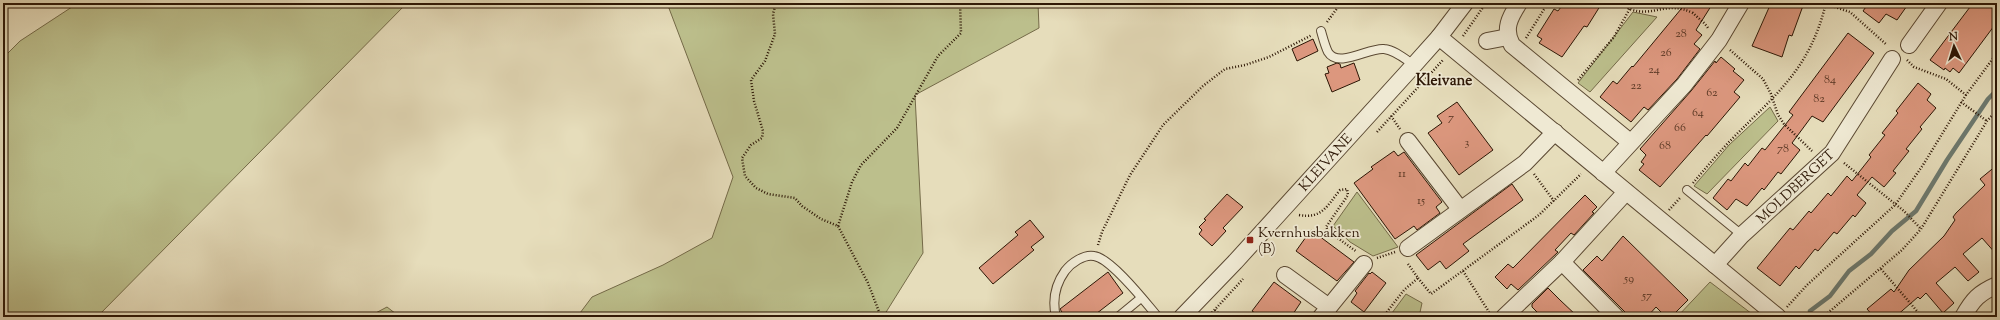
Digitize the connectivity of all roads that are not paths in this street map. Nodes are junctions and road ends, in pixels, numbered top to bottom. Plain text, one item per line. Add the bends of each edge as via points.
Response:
1 (1465, 3) edge
2 (1519, 3) edge
3 (1741, 3) edge
4 (1938, 3) edge
5 (1322, 31) road end
6 (1439, 37) junction
7 (1508, 37) junction
8 (1487, 41) dead end
9 (1909, 44) dead end
10 (1892, 59) dead end
11 (1414, 65) junction
12 (1554, 132) junction
13 (1408, 141) dead end
14 (1630, 142) junction
15 (1603, 173) junction
16 (1688, 190) road end
17 (1626, 192) junction
18 (1460, 209) junction
19 (1742, 235) junction
20 (1404, 253) road end
21 (1366, 260) road end
22 (1562, 262) junction
23 (1715, 265) junction
24 (1285, 275) dead end
25 (1997, 285) edge
26 (1141, 298) junction
27 (1325, 312) edge
28 (1781, 313) edge
29 (1056, 317) edge
30 (1118, 317) edge
31 (1158, 317) edge
32 (1182, 317) edge
33 (1504, 317) edge
34 (1616, 317) edge
35 (1963, 317) edge

1 - 6 street, KLEIVANE
2 - 7 street via 1509,21
3 - 14 street via 1719,40 1684,85
4 - 9 street
5 - 11 lane via 1327,51 1334,57 1344,58 1382,49 1394,52
6 - 11 street, KLEIVANE
6 - 12 street
7 - 8 street
7 - 14 street via 1512,45
10 - 19 street, MOLDBERGET via 1828,158
11 - 32 street, KLEIVANE
12 - 15 street
12 - 18 street via 1525,163
13 - 18 street
14 - 15 street
15 - 17 street
16 - 19 lane
17 - 22 street
17 - 23 street
18 - 20 street
19 - 23 street, MOLDBERGET
21 - 27 street
22 - 33 street
22 - 34 street
23 - 28 street
24 - 27 street
25 - 35 street via 1982,292 1971,302
26 - 29 lane via 1106,262 1095,256 1086,257 1072,264 1059,280 1054,299
26 - 30 lane
26 - 31 lane

